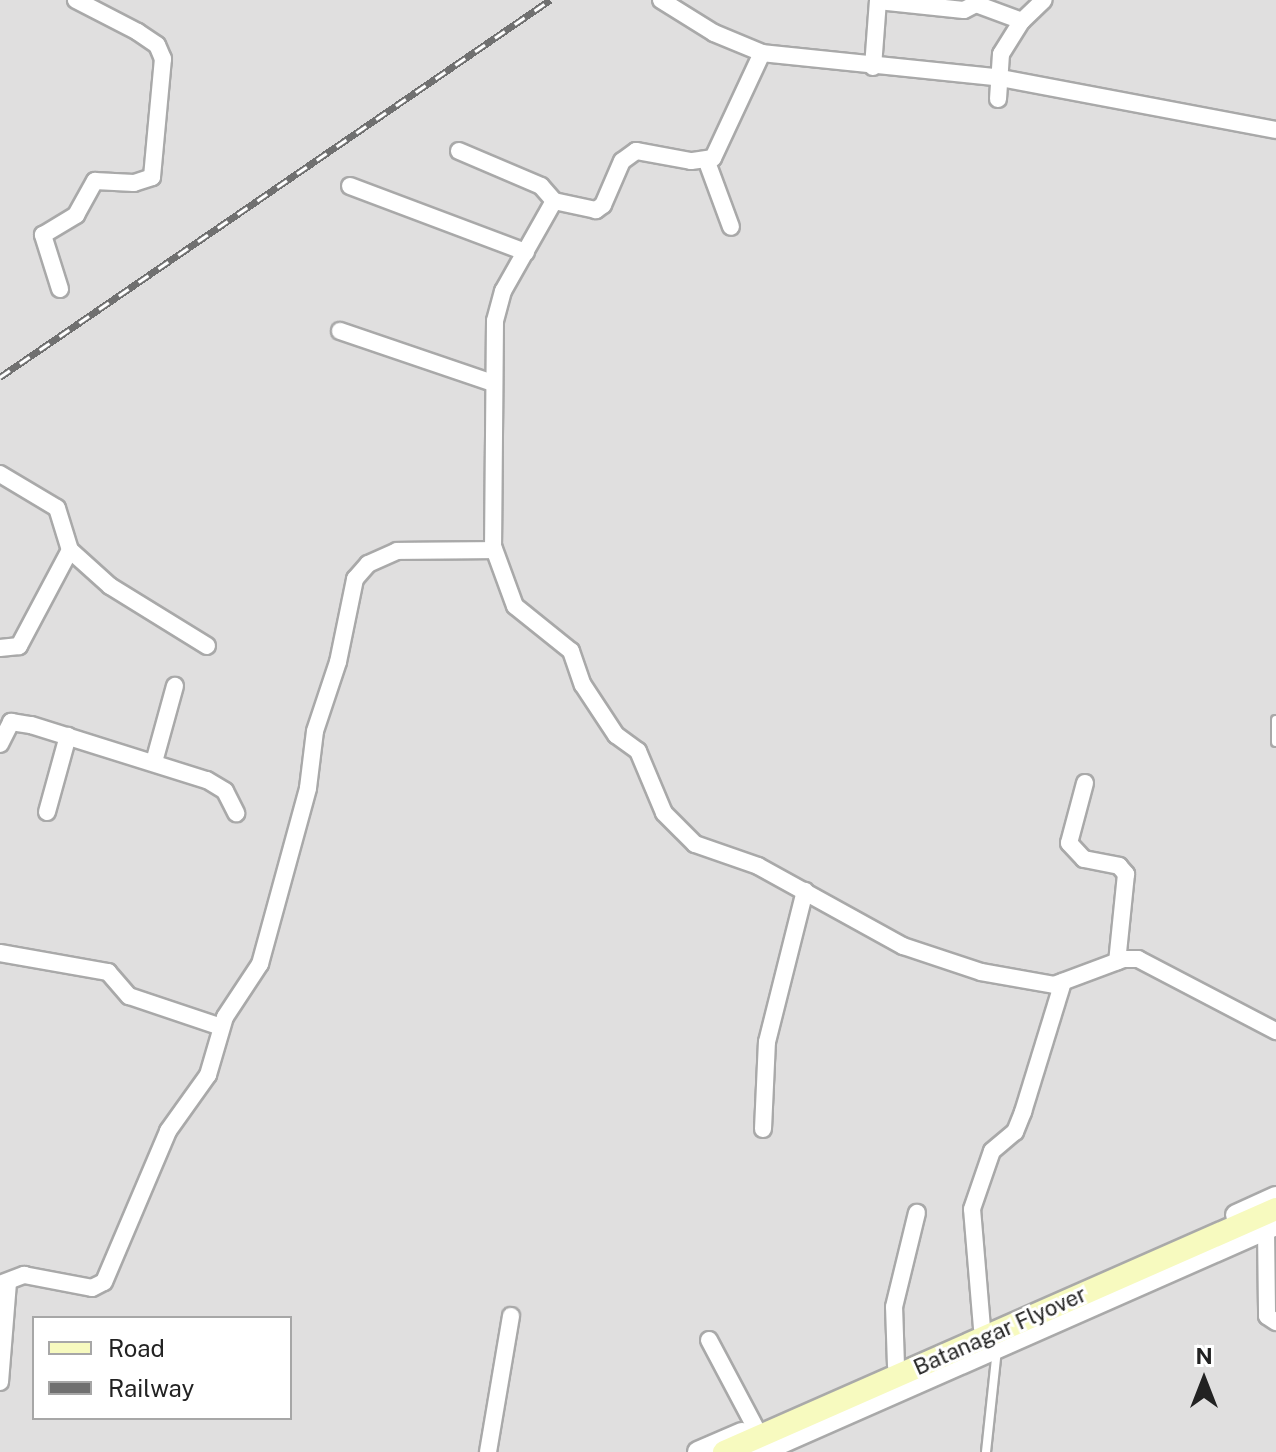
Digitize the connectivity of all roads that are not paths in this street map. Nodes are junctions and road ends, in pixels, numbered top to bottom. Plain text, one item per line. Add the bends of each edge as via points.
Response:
1 (76, 0) edge
2 (661, 0) edge
3 (878, 0) edge
4 (1044, 0) edge
5 (1022, 21) junction
6 (762, 53) junction
7 (873, 67) junction
8 (996, 77) junction
9 (998, 99) dead end
10 (1276, 130) edge
11 (459, 151) dead end
12 (707, 162) junction
13 (350, 186) dead end
14 (554, 201) junction
15 (731, 227) dead end
16 (526, 252) junction
17 (60, 289) dead end
18 (340, 331) dead end
19 (493, 383) junction
20 (0, 474) edge
21 (70, 550) junction
22 (494, 550) junction
23 (207, 646) dead end
24 (0, 648) edge
25 (175, 686) dead end
26 (1276, 720) edge
27 (68, 736) junction
28 (1276, 742) edge
29 (0, 744) edge
30 (154, 762) junction
31 (1085, 783) dead end
32 (47, 812) dead end
33 (236, 813) dead end
34 (805, 891) junction
35 (0, 953) edge
36 (1117, 962) junction
37 (1063, 982) junction
38 (221, 1027) junction
39 (1276, 1031) edge
40 (763, 1129) dead end
41 (1276, 1197) edge
42 (1276, 1209) edge
43 (917, 1213) dead end
44 (1271, 1227) edge
45 (4, 1283) edge
46 (511, 1316) dead end
47 (1276, 1322) edge
48 (982, 1328) junction
49 (709, 1340) dead end
50 (997, 1348) junction
51 (896, 1366) junction
52 (0, 1382) edge
53 (755, 1427) junction
54 (787, 1447) edge
55 (488, 1452) edge
56 (698, 1452) edge
57 (724, 1452) edge
58 (761, 1452) edge
59 (986, 1452) edge

1 - 17 street via 157,45 162,73 151,179 95,181 76,215 43,235
2 - 6 street via 714,33
3 - 5 street via 964,10 976,4
3 - 7 street
4 - 5 street
5 - 8 street via 1001,54
6 - 7 street
6 - 12 street
7 - 8 street
8 - 9 street
8 - 10 street
11 - 14 street via 541,186
12 - 14 street via 636,151 622,161 596,210
12 - 15 street
13 - 16 street
14 - 16 street
16 - 19 street via 498,307
18 - 19 street
19 - 22 street
20 - 21 street via 57,508
21 - 23 street via 110,586
21 - 24 street via 19,646
22 - 34 street via 521,616 571,651 583,685 616,735 638,751 653,794 683,835
22 - 38 street via 397,551 368,564 355,579 338,662 315,731 308,788 260,964
25 - 30 street
26 - 28 lane
27 - 29 street via 15,721
27 - 30 street
27 - 32 street
30 - 33 street via 215,784 232,799
31 - 36 street via 1069,843 1084,859 1119,866 1126,874
34 - 37 street via 903,946 981,972
34 - 40 street via 767,1042
35 - 38 street via 108,972 129,996
36 - 37 street
36 - 39 street via 1155,964
37 - 48 street via 1015,1132 992,1151 972,1209
38 - 45 street via 208,1075 168,1131 104,1282 92,1288 24,1275
41 - 48 street
42 - 57 main road, Batanagar Flyover
43 - 51 street via 894,1307
44 - 47 street via 1267,1316
44 - 50 street
45 - 52 street
46 - 55 street
48 - 51 street
49 - 53 street
50 - 54 street
50 - 59 lane
51 - 53 street
53 - 56 street
54 - 58 street

